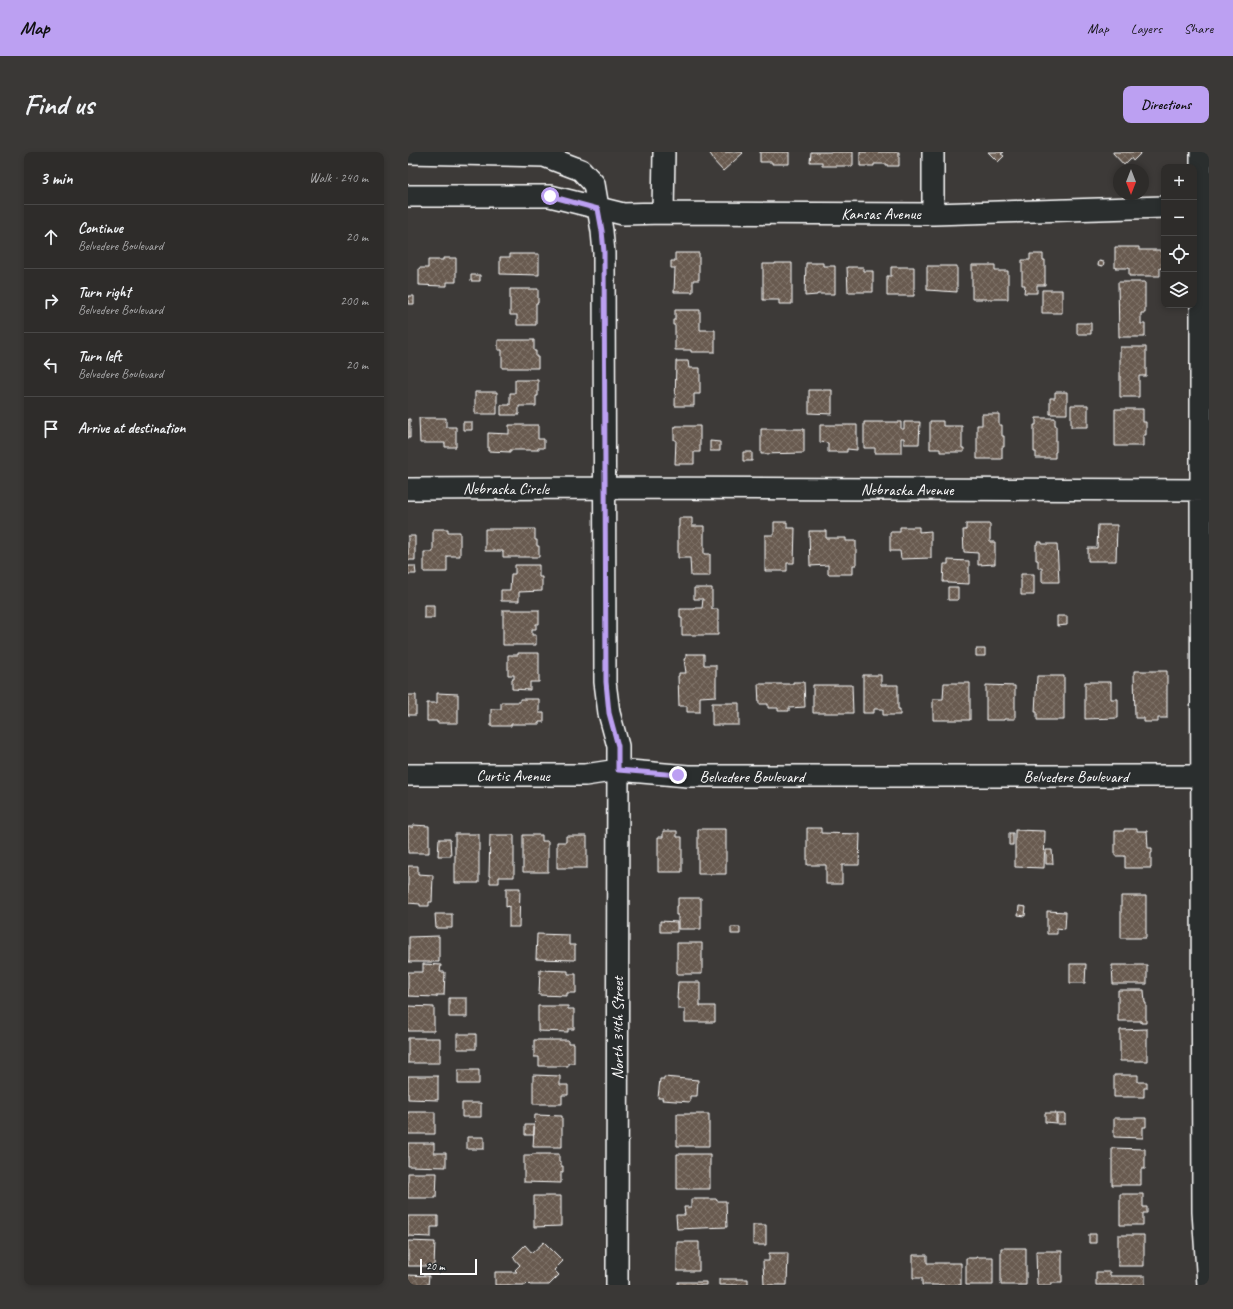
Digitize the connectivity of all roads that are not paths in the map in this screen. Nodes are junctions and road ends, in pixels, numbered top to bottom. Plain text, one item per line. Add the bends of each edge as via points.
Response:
1 (664, 152) edge
2 (933, 152) edge
3 (1201, 152) edge
4 (408, 153) edge
5 (408, 196) edge
6 (1201, 206) edge
7 (1161, 207) edge
8 (598, 209) junction
9 (663, 213) junction
10 (933, 214) junction
11 (604, 488) junction
12 (408, 489) edge
13 (1205, 490) edge
14 (618, 770) junction
15 (408, 775) edge
16 (1205, 776) edge
17 (617, 1285) edge
18 (1208, 1285) edge

1 - 9 street
2 - 10 street
3 - 6 street
4 - 8 street via 544,156 581,170 594,184
5 - 8 street via 550,196
6 - 13 street
7 - 10 street, Kansas Avenue
8 - 9 street, Kansas Avenue via 622,214
8 - 11 street via 604,252
9 - 10 street, Kansas Avenue
11 - 12 street, Nebraska Circle
11 - 13 street, Nebraska Avenue
11 - 14 street via 606,682 609,713 618,746
13 - 16 street
14 - 15 street, Curtis Avenue via 585,775
14 - 16 street, Belvedere Boulevard via 688,776
14 - 17 street, North 34th Street
16 - 18 street via 1203,1212

